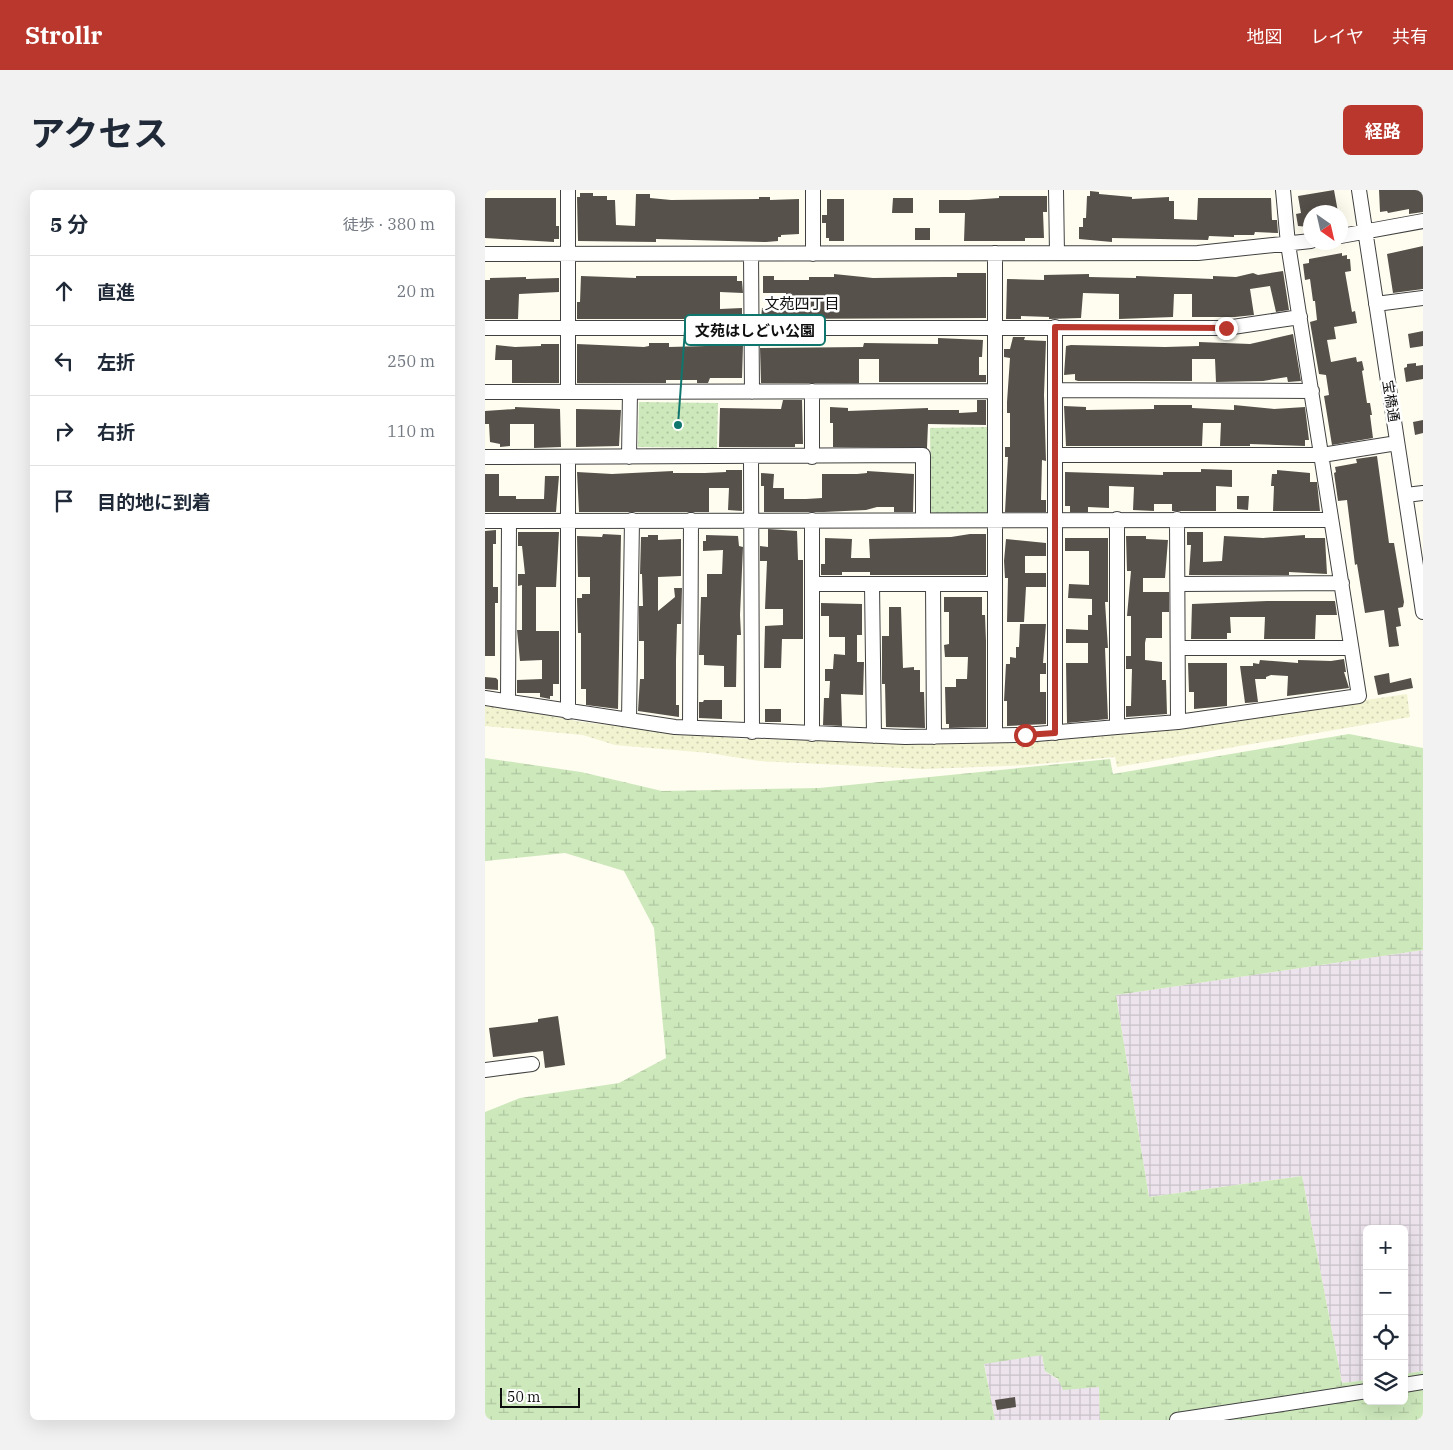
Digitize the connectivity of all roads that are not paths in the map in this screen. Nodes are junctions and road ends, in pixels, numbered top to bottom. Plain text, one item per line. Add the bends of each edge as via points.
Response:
1 (568, 190) edge
2 (813, 190) edge
3 (1056, 190) edge
4 (1283, 190) edge
5 (1359, 190) edge
6 (1423, 221) edge
7 (1365, 232) junction
8 (1348, 235) edge
9 (1303, 242) edge
10 (1288, 244) junction
11 (995, 253) junction
12 (1057, 253) junction
13 (485, 254) edge
14 (568, 254) junction
15 (751, 254) junction
16 (813, 254) junction
17 (1423, 298) edge
18 (1376, 304) junction
19 (1300, 317) junction
20 (995, 327) junction
21 (1055, 327) junction
22 (485, 328) edge
23 (568, 328) junction
24 (751, 328) junction
25 (1056, 390) junction
26 (995, 391) junction
27 (1312, 391) junction
28 (485, 392) edge
29 (568, 392) junction
30 (629, 392) junction
31 (752, 392) junction
32 (812, 392) junction
33 (1397, 444) junction
34 (1056, 455) junction
35 (1322, 455) junction
36 (751, 456) junction
37 (811, 456) junction
38 (485, 457) edge
39 (568, 457) junction
40 (629, 457) junction
41 (1423, 493) edge
42 (1406, 496) junction
43 (923, 519) junction
44 (1117, 519) junction
45 (1177, 519) junction
46 (632, 520) junction
47 (691, 520) junction
48 (751, 520) junction
49 (812, 520) junction
50 (995, 520) junction
51 (1057, 520) junction
52 (1331, 520) junction
53 (485, 521) edge
54 (509, 521) junction
55 (569, 521) junction
56 (1342, 583) junction
57 (812, 584) junction
58 (872, 584) junction
59 (933, 584) junction
60 (995, 584) junction
61 (1178, 584) junction
62 (1423, 612) edge
63 (1178, 648) junction
64 (1351, 648) junction
65 (485, 698) edge
66 (508, 702) junction
67 (569, 712) junction
68 (629, 720) junction
69 (1178, 722) junction
70 (690, 727) junction
71 (1117, 727) junction
72 (752, 732) junction
73 (1055, 733) junction
74 (812, 734) junction
75 (995, 734) junction
76 (874, 736) junction
77 (934, 737) junction
78 (532, 1064) dead end
79 (485, 1070) edge
80 (1423, 1382) edge
81 (1408, 1384) edge
82 (1363, 1391) edge
83 (1177, 1420) edge

1 - 14 street
2 - 16 street
3 - 12 street
4 - 10 street
5 - 7 street, 宝橋通
6 - 7 street
7 - 8 street
7 - 18 street, 宝橋通
9 - 10 street
10 - 12 street via 1198,253
10 - 19 street
11 - 12 street
11 - 16 street
11 - 20 street
13 - 14 street
14 - 15 street
14 - 23 street
15 - 16 street
15 - 24 street
17 - 18 street
18 - 33 street, 宝橋通
19 - 21 street via 1226,328
19 - 27 street
20 - 21 street
20 - 24 street
20 - 26 street
21 - 25 street
22 - 23 street
23 - 24 street
23 - 29 street
24 - 31 street
25 - 27 street
25 - 34 street
26 - 32 street
26 - 50 street
27 - 35 street
28 - 29 street
29 - 30 street
30 - 31 street
30 - 40 street
31 - 32 street
32 - 37 street
33 - 35 street
33 - 42 street, 宝橋通
34 - 35 street
34 - 51 street
35 - 52 street
36 - 37 street
36 - 40 street
36 - 48 street
37 - 43 street via 923,455
38 - 39 street
39 - 40 street
39 - 55 street
41 - 42 street
42 - 62 street, 宝橋通
43 - 49 street
43 - 50 street
44 - 45 street
44 - 51 street
44 - 71 street
45 - 52 street
45 - 61 street
46 - 47 street
46 - 55 street
46 - 68 street
47 - 48 street
47 - 70 street
48 - 49 street
48 - 72 street
49 - 57 street
50 - 51 street
50 - 60 street
51 - 73 street
52 - 56 street
53 - 54 street
54 - 55 street
54 - 66 street
55 - 67 street
56 - 61 street
56 - 64 street
57 - 58 street
57 - 74 street
58 - 59 street
58 - 76 street
59 - 60 street
59 - 77 street
60 - 75 street
61 - 63 street
63 - 64 street
63 - 69 street
64 - 69 street via 1359,696
65 - 66 street
66 - 67 street
67 - 68 street
68 - 70 street
69 - 71 street
70 - 72 street
71 - 73 street
72 - 74 street
73 - 75 street
74 - 76 street
75 - 77 street
76 - 77 street
78 - 79 street
80 - 81 street
82 - 83 street

